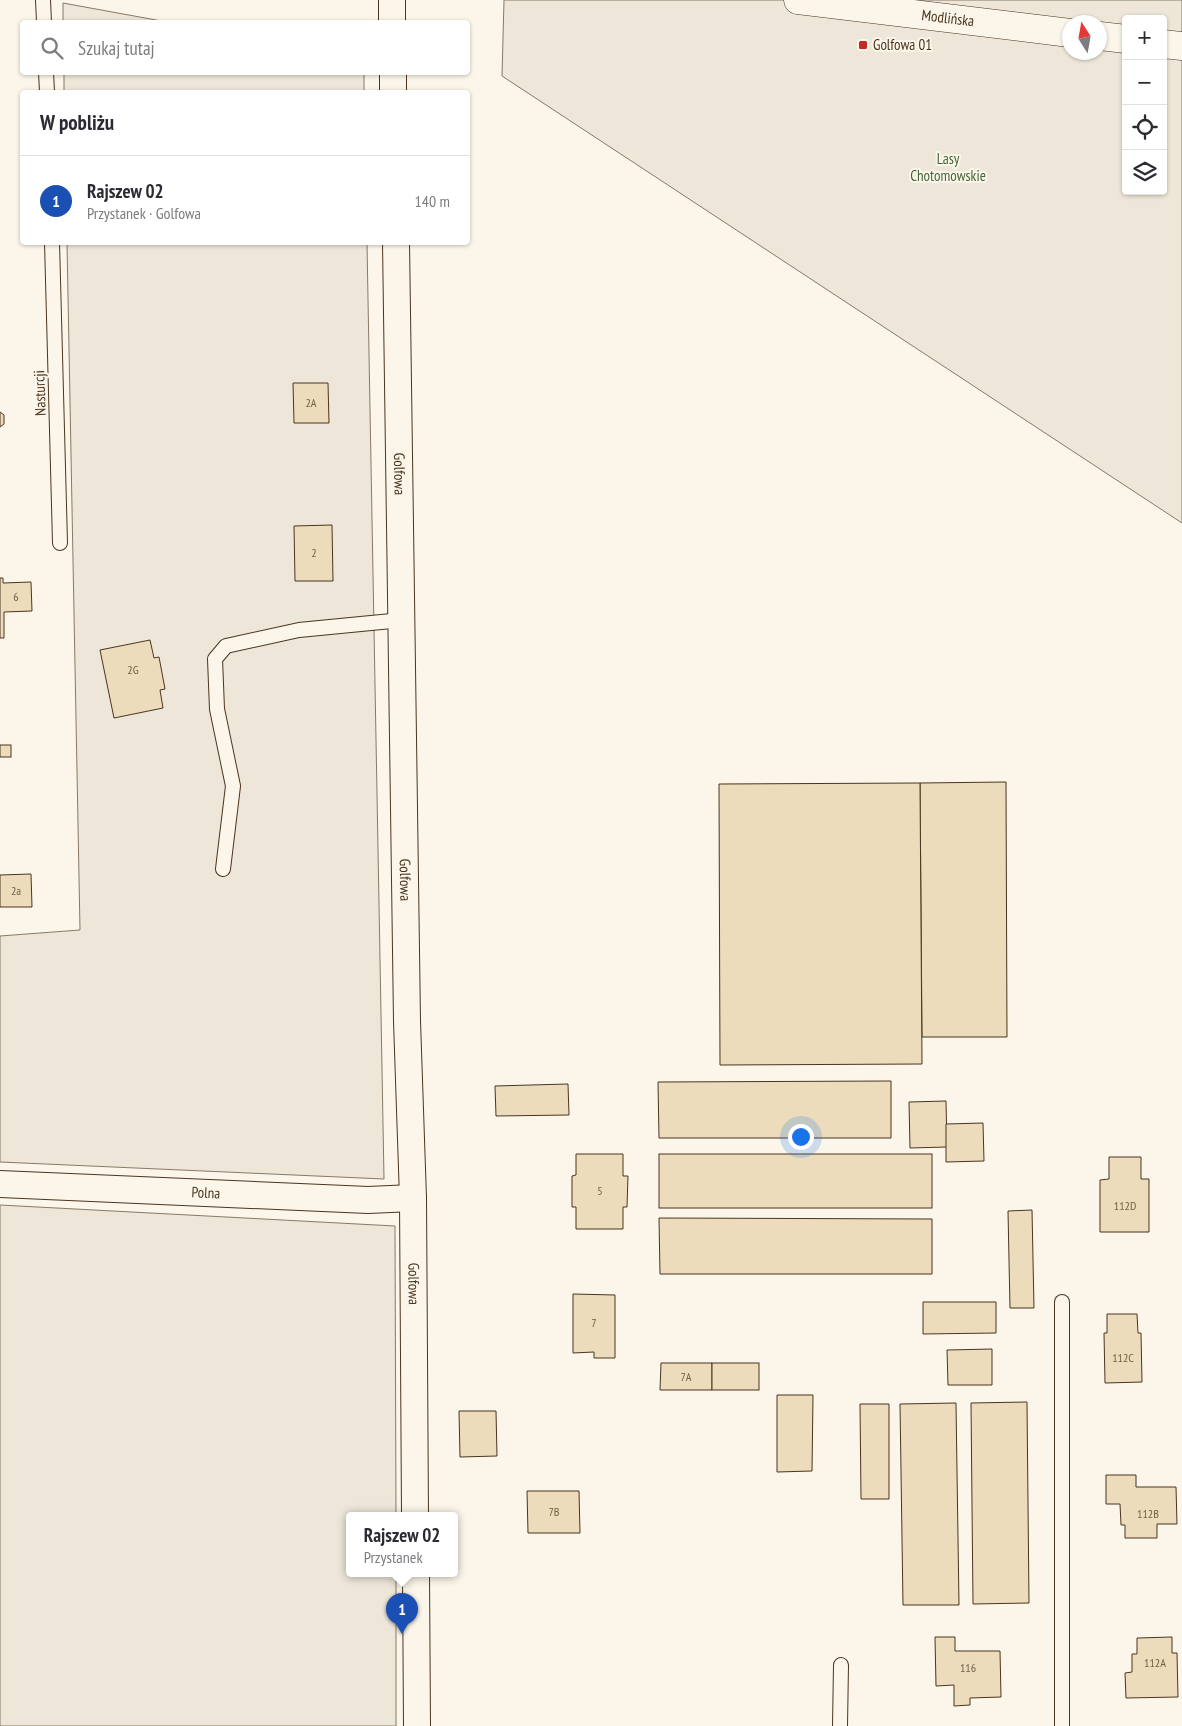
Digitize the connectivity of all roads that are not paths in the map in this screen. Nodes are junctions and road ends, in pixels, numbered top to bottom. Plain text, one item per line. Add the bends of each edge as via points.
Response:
1 (43, 0) edge
2 (392, 0) edge
3 (798, 0) edge
4 (44, 20) edge
5 (392, 20) edge
6 (1062, 32) edge
7 (1107, 37) edge
8 (1122, 39) edge
9 (1167, 44) edge
10 (1182, 46) edge
11 (46, 75) edge
12 (393, 75) edge
13 (47, 90) edge
14 (393, 90) edge
15 (52, 245) edge
16 (396, 245) edge
17 (60, 542) dead end
18 (402, 620) junction
19 (223, 869) dead end
20 (0, 1184) edge
21 (413, 1198) junction
22 (1062, 1302) dead end
23 (415, 1512) edge
24 (416, 1577) edge
25 (841, 1665) dead end
26 (417, 1726) edge
27 (840, 1726) edge
28 (1062, 1726) edge

1 - 4 lane
2 - 5 street
3 - 6 main road, Modlińska
7 - 8 main road
9 - 10 main road
11 - 13 lane
12 - 14 street
15 - 17 lane, Nasturcji
16 - 18 street, Golfowa
18 - 19 lane via 299,630 226,646 215,659 217,709 233,786
18 - 21 street, Golfowa via 407,1021
20 - 21 street, Polna via 368,1200
21 - 23 street, Golfowa
22 - 28 lane
24 - 26 street
25 - 27 lane

